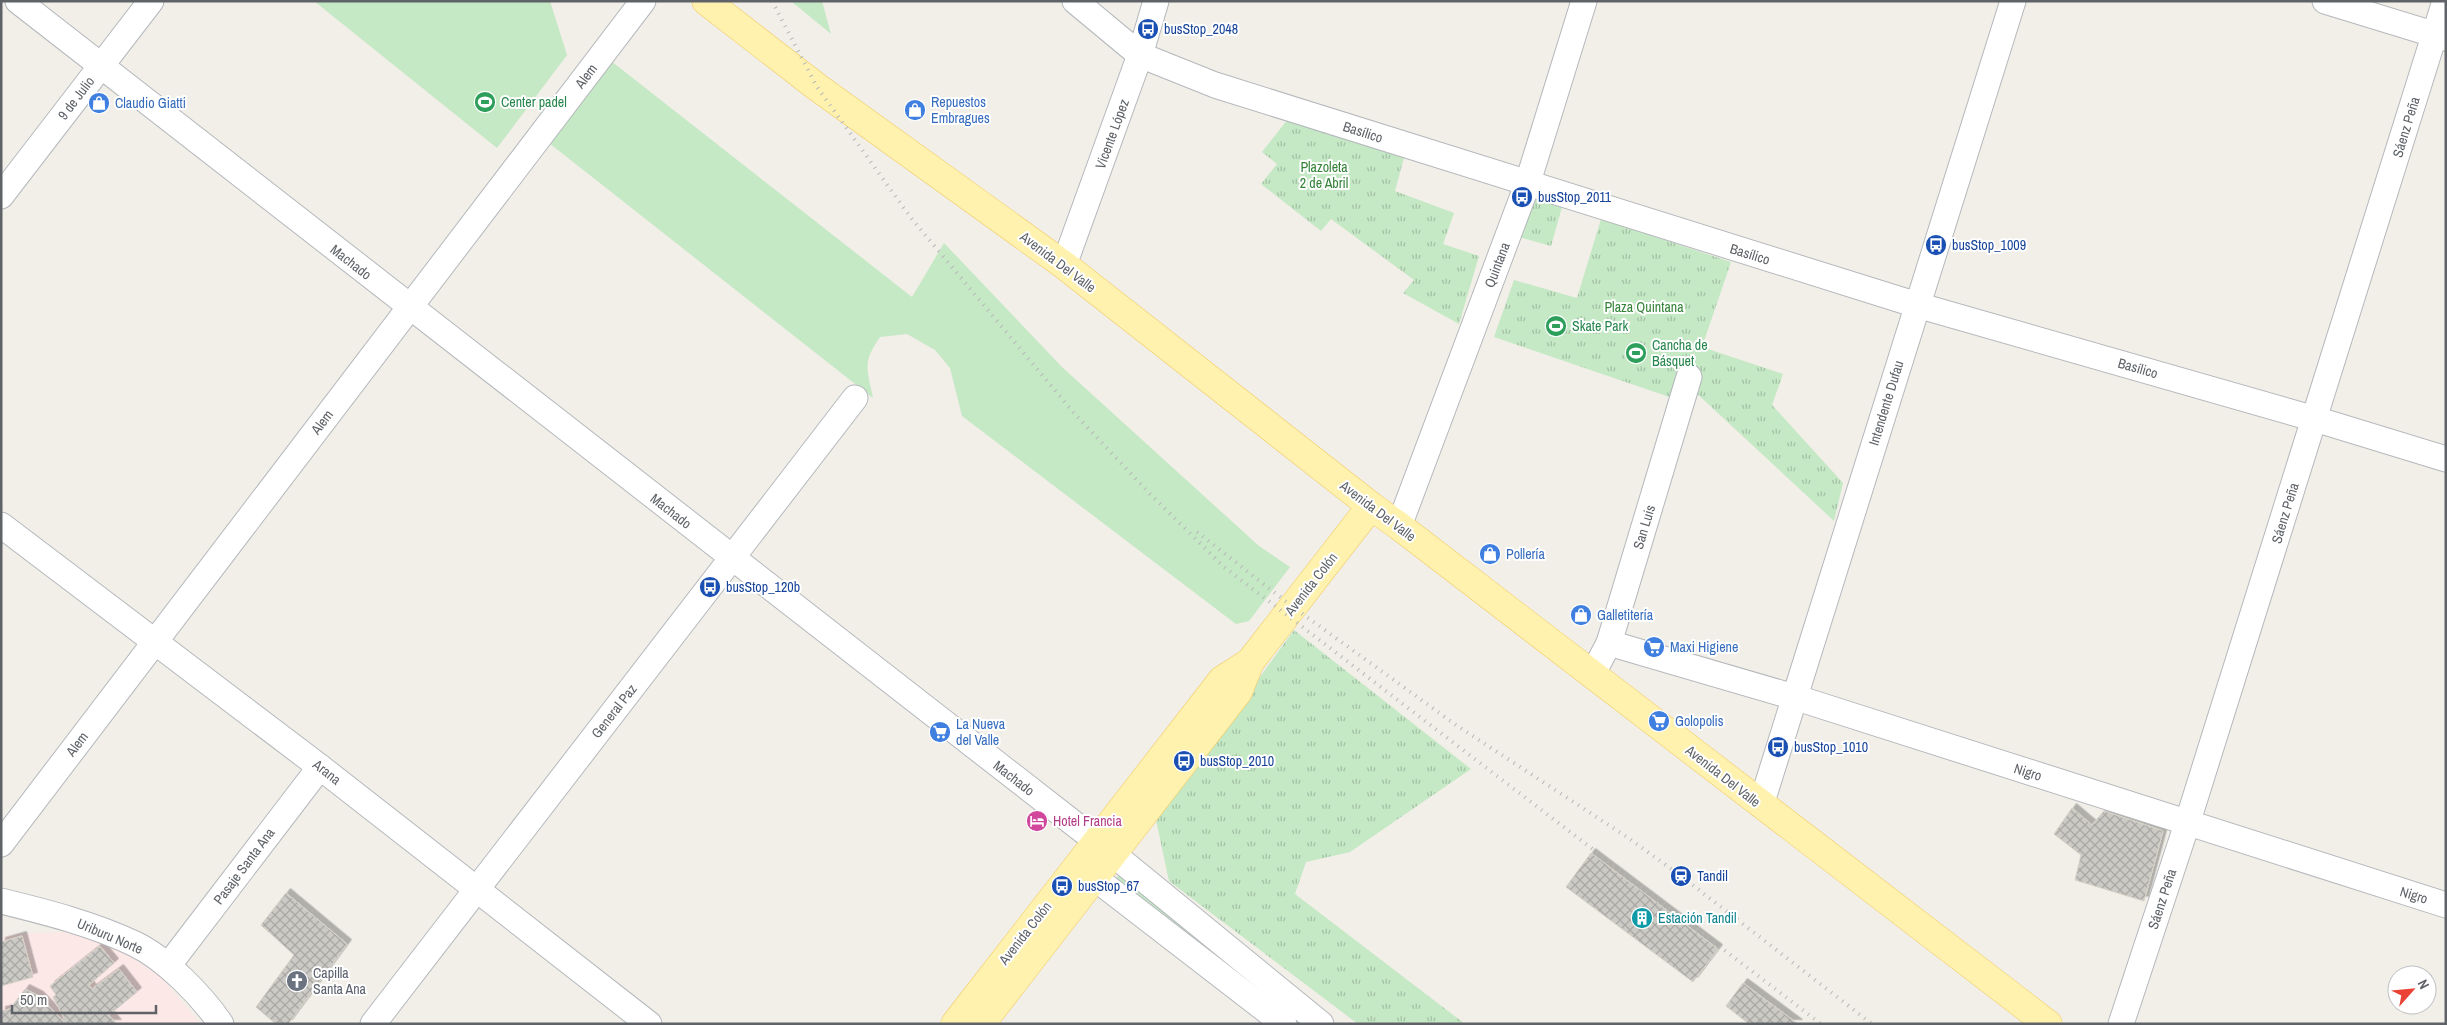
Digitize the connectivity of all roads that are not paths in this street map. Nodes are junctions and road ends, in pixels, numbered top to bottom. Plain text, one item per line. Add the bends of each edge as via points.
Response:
1 (18, 1) edge
2 (151, 1) edge
3 (643, 1) edge
4 (706, 1) edge
5 (1075, 1) edge
6 (1156, 1) edge
7 (1584, 1) edge
8 (2013, 1) edge
9 (2325, 1) edge
10 (2445, 1) edge
11 (2440, 36) edge
12 (1140, 55) junction
13 (102, 64) junction
14 (1527, 185) junction
15 (1, 196) edge
16 (1064, 265) junction
17 (1917, 305) junction
18 (409, 307) junction
19 (1689, 377) dead end
20 (855, 398) dead end
21 (2314, 419) junction
22 (2446, 460) edge
23 (1371, 506) junction
24 (1, 525) edge
25 (1399, 526) junction
26 (733, 559) junction
27 (1609, 642) junction
28 (154, 643) junction
29 (1592, 674) junction
30 (1794, 697) junction
31 (320, 766) junction
32 (1761, 805) junction
33 (2187, 824) junction
34 (1, 844) edge
35 (1105, 848) junction
36 (1086, 871) junction
37 (475, 890) junction
38 (1, 901) edge
39 (2446, 905) edge
40 (168, 966) junction
41 (221, 1024) edge
42 (373, 1024) edge
43 (649, 1024) edge
44 (955, 1024) edge
45 (981, 1024) edge
46 (1284, 1024) edge
47 (1321, 1024) edge
48 (2048, 1024) edge
49 (2121, 1024) edge

1 - 13 street, Machado
2 - 13 street, 9 de Julio
3 - 18 street, Alem
4 - 16 main road, Avenida Del Valle via 817,87
5 - 12 street, Basílico
6 - 12 street, Vicente López
7 - 14 street, Quintana
8 - 17 street, Intendente Dufau
9 - 11 street
10 - 11 street, Sáenz Peña
11 - 21 street, Sáenz Peña
12 - 14 street, Basílico via 1215,85
12 - 16 street, Vicente López
13 - 15 street, 9 de Julio
13 - 18 street, Machado
14 - 17 street, Basílico
14 - 25 street, Quintana
16 - 23 main road, Avenida Del Valle
17 - 21 street, Basílico
17 - 30 street, Intendente Dufau
18 - 26 street, Machado
18 - 28 street, Alem
19 - 27 street, San Luis
20 - 26 street, General Paz
21 - 22 street, Basílico
21 - 33 street, Sáenz Peña
23 - 25 main road, Avenida Del Valle
23 - 35 main road, Avenida Colón via 1250,662 1238,692
24 - 28 street, Arana
25 - 29 main road, Avenida Del Valle
26 - 35 street, Machado
26 - 37 street, General Paz
27 - 29 street, San Luis
27 - 30 street, Nigro
28 - 31 street, Arana
28 - 34 street, Alem
29 - 32 main road, Avenida Del Valle
30 - 32 street, Intendente Dufau
30 - 33 street, Nigro
31 - 37 street, Arana
31 - 40 street, Pasaje Santa Ana
32 - 48 main road, Avenida Del Valle
33 - 39 street, Nigro
33 - 49 street, Sáenz Peña
35 - 36 main road, Avenida Colón
35 - 47 street, Machado
36 - 44 main road, Avenida Colón
36 - 45 main road, Avenida Colón
36 - 46 street
37 - 42 street, General Paz
37 - 43 street, Arana
38 - 40 street, Uriburu Norte via 45,912 128,941
40 - 41 street, Uriburu Norte

